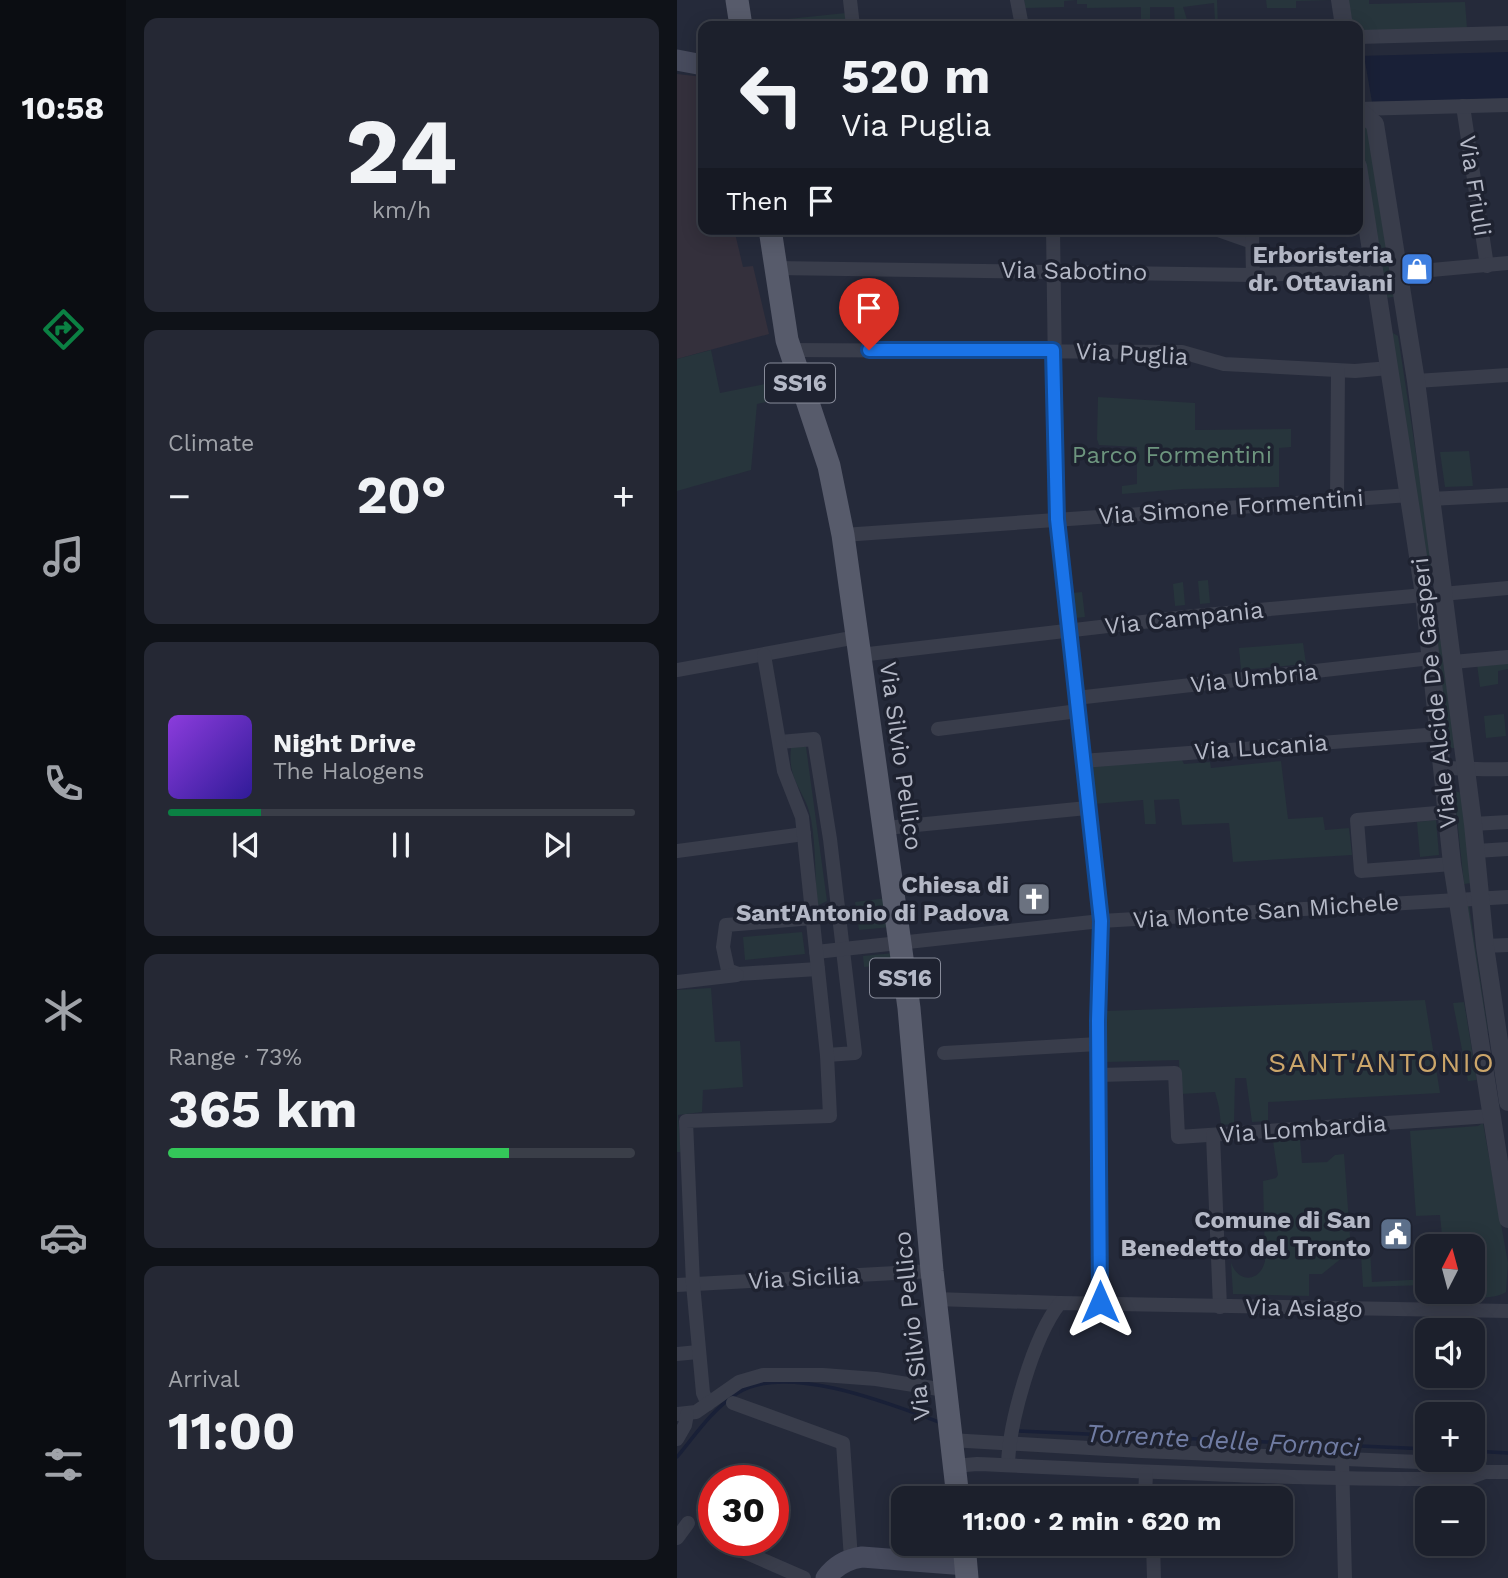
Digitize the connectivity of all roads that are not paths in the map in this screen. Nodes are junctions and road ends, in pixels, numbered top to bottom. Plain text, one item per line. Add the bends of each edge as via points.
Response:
1 (737, 0) edge
2 (850, 0) edge
3 (1017, 0) edge
4 (1340, 0) edge
5 (740, 21) edge
6 (852, 21) edge
7 (1021, 21) edge
8 (1343, 21) edge
9 (1508, 33) edge
10 (1363, 37) edge
11 (698, 56) edge
12 (677, 59) edge
13 (698, 64) edge
14 (1508, 104) edge
15 (1463, 106) junction
16 (1363, 109) edge
17 (1363, 113) edge
18 (1363, 199) edge
19 (771, 235) edge
20 (1053, 235) edge
21 (1252, 236) edge
22 (1508, 263) edge
23 (1487, 266) junction
24 (775, 268) junction
25 (1053, 270) junction
26 (1374, 271) junction
27 (1399, 274) junction
28 (1253, 275) junction
29 (790, 350) junction
30 (1053, 350) junction
31 (1389, 368) junction
32 (1338, 371) junction
33 (1508, 375) edge
34 (1416, 381) junction
35 (1410, 495) junction
36 (1508, 495) edge
37 (1337, 499) junction
38 (1430, 499) junction
39 (1057, 519) junction
40 (843, 534) junction
41 (1508, 588) edge
42 (1442, 594) junction
43 (1424, 595) junction
44 (1068, 631) junction
45 (859, 646) junction
46 (764, 654) junction
47 (1508, 657) edge
48 (1431, 658) junction
49 (1453, 662) junction
50 (677, 670) edge
51 (1077, 704) junction
52 (938, 729) dead end
53 (1440, 734) junction
54 (780, 741) junction
55 (1082, 761) junction
56 (1443, 768) junction
57 (1466, 768) junction
58 (1508, 769) edge
59 (1087, 808) junction
60 (1448, 812) junction
61 (1508, 822) edge
62 (1473, 824) junction
63 (886, 828) junction
64 (804, 834) junction
65 (1508, 849) edge
66 (677, 851) edge
67 (1476, 851) junction
68 (1452, 864) junction
69 (1508, 897) edge
70 (1480, 898) junction
71 (1458, 899) junction
72 (813, 918) junction
73 (1101, 921) junction
74 (900, 942) junction
75 (1508, 945) edge
76 (1485, 946) junction
77 (844, 949) junction
78 (816, 951) junction
79 (818, 969) junction
80 (738, 974) junction
81 (677, 982) edge
82 (1098, 1044) junction
83 (944, 1053) dead end
84 (827, 1055) junction
85 (1099, 1075) junction
86 (1508, 1102) edge
87 (1491, 1116) junction
88 (1213, 1135) junction
89 (1508, 1219) edge
90 (684, 1239) edge
91 (932, 1271) junction
92 (693, 1284) junction
93 (677, 1285) edge
94 (935, 1299) junction
95 (1100, 1302) junction
96 (1060, 1303) junction
97 (1220, 1307) junction
98 (1508, 1311) edge
99 (698, 1352) junction
100 (677, 1354) edge
101 (945, 1391) junction
102 (733, 1403) dead end
103 (708, 1404) junction
104 (682, 1414) edge
105 (677, 1439) edge
106 (950, 1440) junction
107 (1008, 1442) junction
108 (1342, 1459) junction
109 (1415, 1462) edge
110 (965, 1465) junction
111 (1008, 1465) junction
112 (1485, 1472) joint
113 (1508, 1472) edge
114 (1146, 1473) junction
115 (1342, 1479) junction
116 (961, 1486) edge
117 (1145, 1486) edge
118 (688, 1523) dead end
119 (677, 1538) edge
120 (754, 1556) edge
121 (1153, 1556) edge
122 (851, 1559) junction
123 (966, 1562) edge
124 (804, 1578) edge
125 (826, 1578) edge
126 (1154, 1578) edge
127 (1345, 1578) edge

1 - 5 main road
2 - 6 street
3 - 7 street
4 - 8 street
9 - 10 street
11 - 12 main road
12 - 13 main road
14 - 15 street
15 - 16 street
15 - 23 street, Via Friuli
17 - 27 street, Viale Alcide De Gasperi via 1375,124
18 - 26 street, Viale Alcide De Gasperi
19 - 24 main road, Via Silvio Pellico / SS16
20 - 25 street
21 - 28 street
22 - 23 street
23 - 27 street
24 - 25 street, Via Sabotino
24 - 29 main road, Via Silvio Pellico / SS16
25 - 28 street, Via Sabotino
25 - 30 street
26 - 28 street, Via Sabotino
26 - 31 street, Viale Alcide De Gasperi
27 - 34 street, Viale Alcide De Gasperi
29 - 30 street, Via Puglia
29 - 40 main road, Via Silvio Pellico / SS16 via 829,466
30 - 32 street, Via Puglia via 1182,352 1224,364
30 - 39 street
31 - 32 street, Via Puglia
31 - 35 street, Viale Alcide De Gasperi
32 - 37 street
33 - 34 street
34 - 38 street, Viale Alcide De Gasperi
35 - 37 street, Via Simone Formentini
35 - 43 street, Viale Alcide De Gasperi
36 - 38 street
37 - 39 street, Via Simone Formentini
38 - 42 street, Viale Alcide De Gasperi
39 - 40 street, Via Simone Formentini
39 - 44 street
40 - 45 main road, Via Silvio Pellico / SS16
41 - 42 street
42 - 49 street, Viale Alcide De Gasperi
43 - 44 street, Via Campania
43 - 48 street, Viale Alcide De Gasperi
44 - 45 street, Via Campania
44 - 51 street
45 - 46 street, Via Campania
45 - 63 main road, Via Silvio Pellico / SS16
46 - 50 street, Via Campania
46 - 54 street
47 - 49 street
48 - 51 street, Via Umbria
48 - 53 street, Viale Alcide De Gasperi
49 - 57 street, Viale Alcide De Gasperi
51 - 52 street, Via Umbria
51 - 55 street
53 - 55 street, Via Lucania
53 - 56 street, Viale Alcide De Gasperi
54 - 64 street via 784,771
54 - 77 street via 814,739
55 - 59 street
56 - 57 street
56 - 60 street, Viale Alcide De Gasperi
57 - 58 street
57 - 62 street, Viale Alcide De Gasperi
59 - 63 street
59 - 73 street
60 - 68 street, Viale Alcide De Gasperi
60 - 68 street via 1358,820 1361,871
61 - 62 street
62 - 67 street, Viale Alcide De Gasperi
63 - 74 main road, Via Silvio Pellico / SS16
64 - 66 street
64 - 72 street
65 - 67 street
67 - 70 street, Viale Alcide De Gasperi
68 - 71 street, Viale Alcide De Gasperi
69 - 70 street, Via Monte San Michele
70 - 71 street, Via Monte San Michele
70 - 76 street, Viale Alcide De Gasperi
71 - 73 street, Via Monte San Michele
71 - 87 street, Viale Alcide De Gasperi
72 - 78 street
72 - 80 street via 726,925 723,947 728,970
73 - 74 street, Via Monte San Michele
73 - 82 street
74 - 77 street, Via Monte San Michele
74 - 91 main road, Via Silvio Pellico / SS16
75 - 76 street
76 - 86 street, Viale Alcide De Gasperi
77 - 78 street, Via Monte San Michele
77 - 84 street via 855,1054
78 - 79 street
79 - 80 street
79 - 84 street
80 - 81 street
82 - 83 street
82 - 85 street
84 - 90 street via 830,1116 686,1121
85 - 88 street, Via Lombardia via 1175,1073 1178,1137
85 - 95 street
87 - 88 street, Via Lombardia
87 - 89 street, Viale Alcide De Gasperi
88 - 97 street
90 - 92 street
91 - 92 street, Via Sicilia
91 - 94 main road, Via Silvio Pellico / SS16
92 - 93 street, Via Sicilia
92 - 99 street
94 - 96 street, Via Asiago
94 - 101 main road, Via Silvio Pellico / SS16
95 - 96 street, Via Asiago
95 - 97 street, Via Asiago
96 - 107 street via 1033,1355
97 - 98 street, Via Asiago
99 - 100 street
99 - 103 street
101 - 103 street via 876,1378 763,1375 739,1382
101 - 106 main road, Via Silvio Pellico / SS16
102 - 122 street via 843,1443
103 - 104 street
104 - 105 street via 685,1425
106 - 107 street
106 - 110 main road, Via Silvio Pellico / SS16
107 - 108 street
107 - 111 street
108 - 109 street
108 - 115 street
110 - 111 street
110 - 116 main road, SS16
111 - 114 street
112 - 113 street
112 - 115 street via 1466,1479
114 - 115 street
114 - 117 street
115 - 127 street
118 - 119 street
120 - 124 street
121 - 126 street
122 - 123 main road
122 - 125 main road

